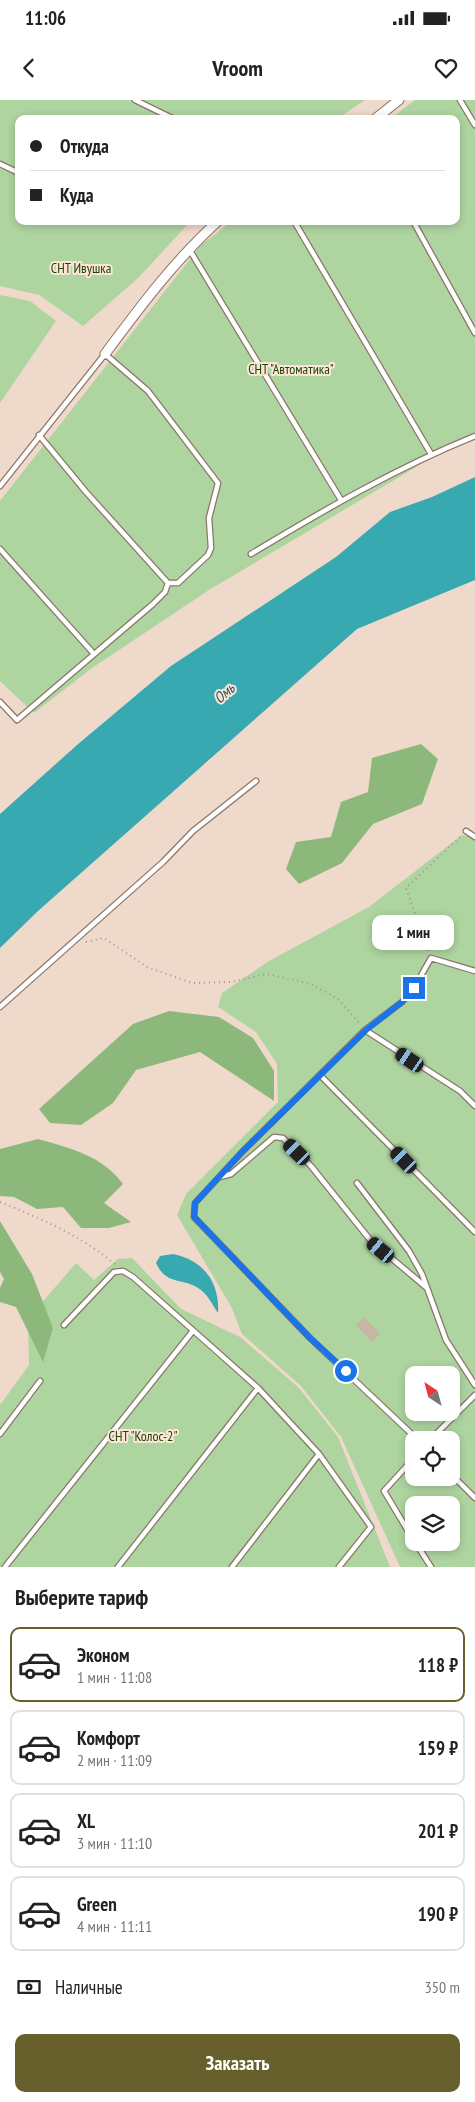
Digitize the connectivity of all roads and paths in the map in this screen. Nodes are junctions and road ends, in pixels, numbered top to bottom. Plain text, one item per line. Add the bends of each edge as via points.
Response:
1 (136, 100) edge
2 (399, 100) edge
3 (460, 100) edge
4 (166, 115) edge
5 (380, 115) edge
6 (475, 125) edge
7 (0, 164) edge
8 (15, 172) edge
9 (214, 225) edge
10 (296, 225) edge
11 (415, 225) edge
12 (189, 247) junction
13 (475, 333) edge
14 (105, 354) junction
15 (39, 436) junction
16 (475, 436) edge
17 (431, 454) junction
18 (0, 486) edge
19 (341, 500) junction
20 (0, 548) edge
21 (251, 554) dead end
22 (168, 583) junction
23 (94, 654) junction
24 (0, 702) edge
25 (256, 781) dead end
26 (466, 831) joint
27 (475, 837) edge
28 (69, 946) junction
29 (431, 958) junction
30 (475, 970) edge
31 (0, 1006) edge
32 (366, 1030) junction
33 (320, 1075) junction
34 (475, 1106) edge
35 (218, 1178) junction
36 (357, 1183) dead end
37 (0, 1202) edge
38 (475, 1232) edge
39 (123, 1270) junction
40 (427, 1288) junction
41 (64, 1325) dead end
42 (192, 1332) junction
43 (40, 1381) dead end
44 (475, 1385) edge
45 (258, 1388) junction
46 (475, 1395) edge
47 (408, 1431) edge
48 (439, 1431) edge
49 (0, 1434) edge
50 (319, 1454) junction
51 (405, 1468) edge
52 (460, 1483) edge
53 (475, 1498) edge
54 (405, 1527) edge
55 (420, 1551) edge
56 (5, 1567) edge
57 (118, 1567) edge
58 (232, 1567) edge
59 (339, 1567) edge
60 (431, 1567) edge

1 - 4 lane
2 - 5 street
3 - 6 lane
7 - 8 lane
9 - 12 street
10 - 17 lane
11 - 13 lane
12 - 14 street via 142,302
12 - 19 lane
14 - 15 lane
14 - 22 lane via 148,391 218,483 209,518 211,548 208,555 178,583
15 - 18 lane
15 - 22 lane
16 - 17 lane
17 - 19 lane
19 - 21 lane
20 - 23 lane
22 - 23 lane via 165,592 153,604
23 - 24 lane via 17,720
25 - 28 lane via 193,831
26 - 27 lane
26 - 29 path via 406,888
28 - 31 lane
28 - 32 path via 104,938 147,968 192,983 230,982 267,974 311,984 338,999
29 - 30 lane
29 - 32 lane via 402,1002
32 - 33 lane
32 - 34 lane via 460,1091
33 - 35 lane
33 - 38 lane
35 - 40 lane via 230,1174 274,1137 282,1138 311,1166 370,1241
35 - 47 lane via 195,1203 194,1217 310,1338
36 - 40 lane via 409,1251
37 - 39 path via 92,1245
39 - 41 lane via 114,1272 103,1281
39 - 42 lane
40 - 44 lane via 446,1340
42 - 45 lane
42 - 56 lane
43 - 49 lane
45 - 50 lane
45 - 57 lane
46 - 48 lane
50 - 58 lane
50 - 59 lane via 371,1526
51 - 54 lane via 384,1491
52 - 53 lane
55 - 60 lane

